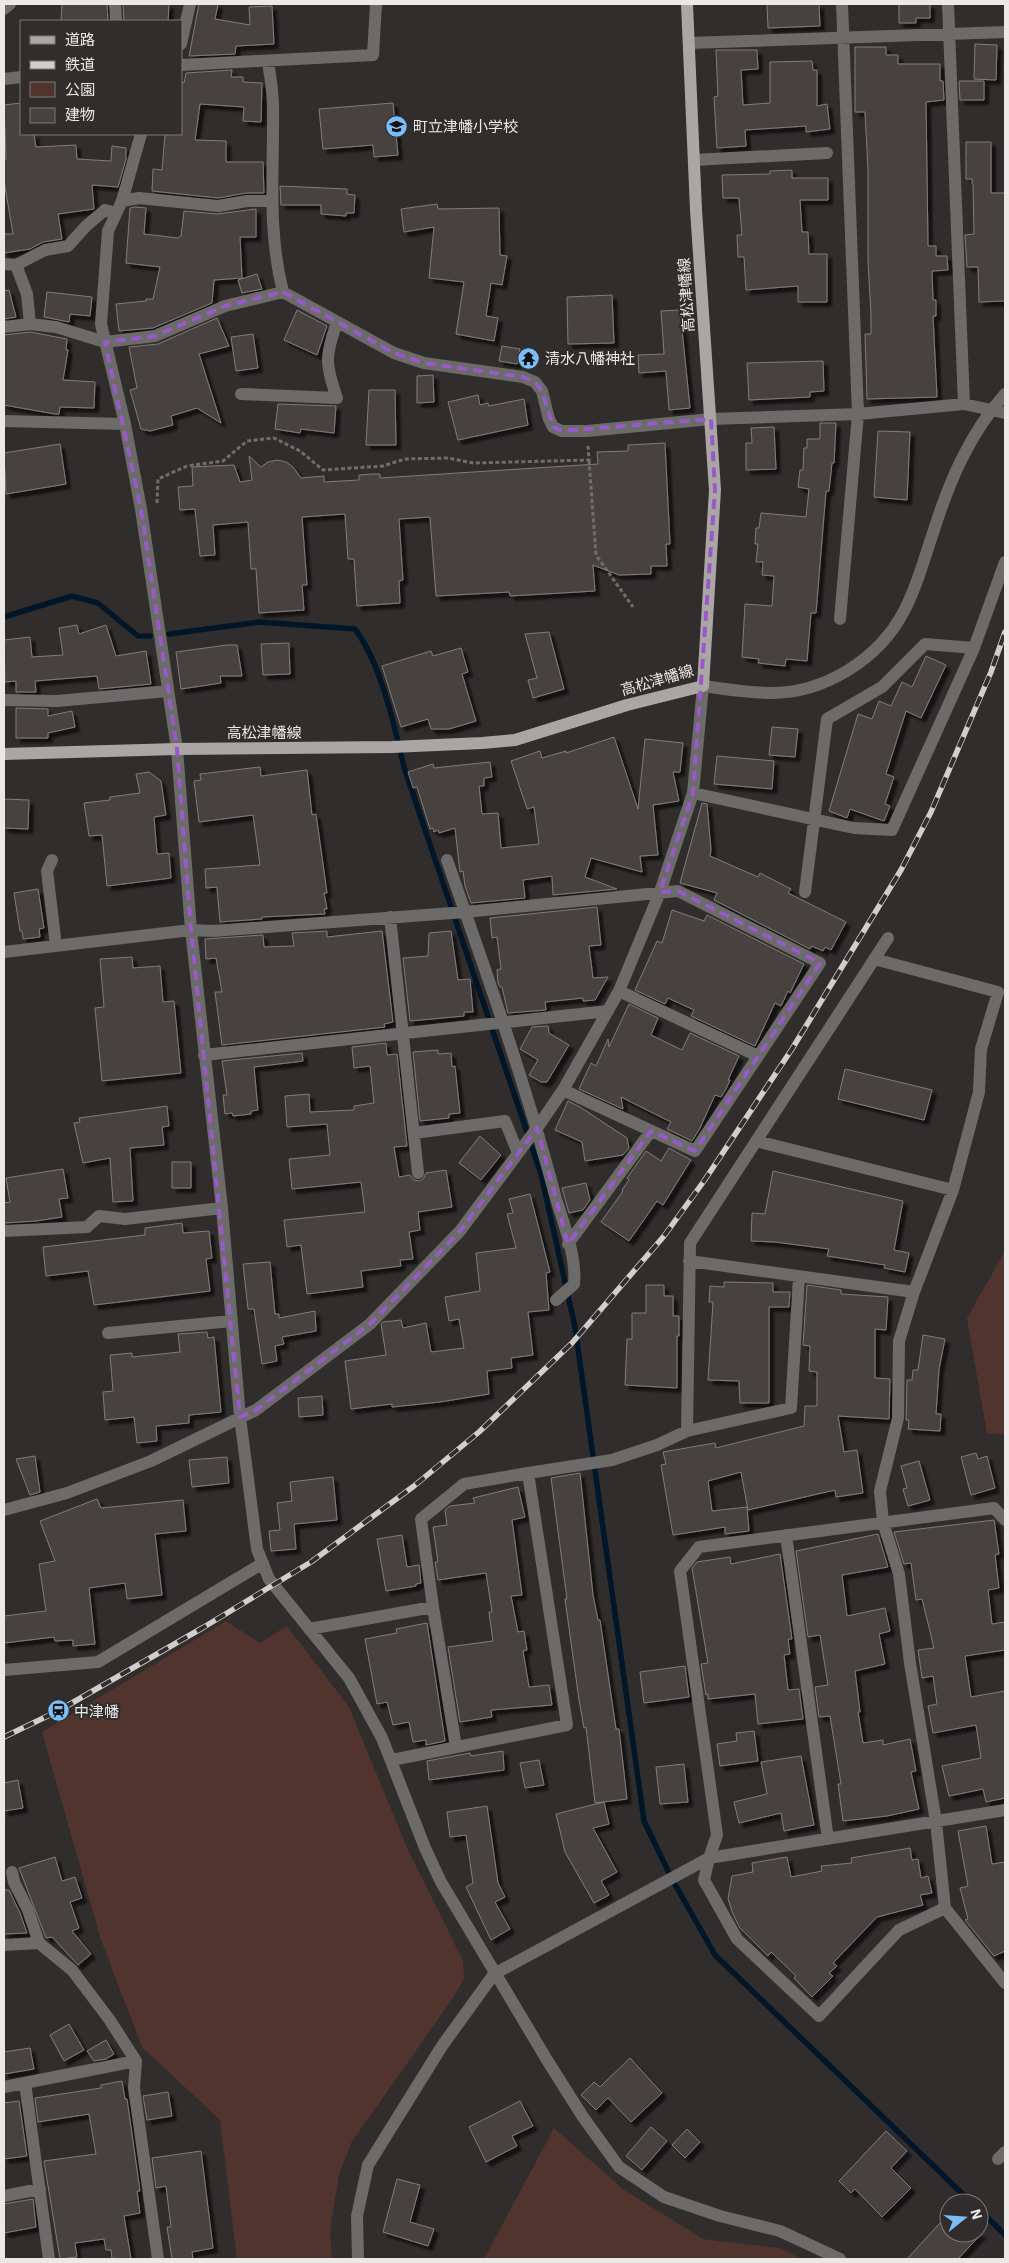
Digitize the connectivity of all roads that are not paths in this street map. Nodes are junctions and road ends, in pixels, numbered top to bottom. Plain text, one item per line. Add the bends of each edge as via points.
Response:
1 (10, 4) edge
2 (115, 4) edge
3 (190, 4) edge
4 (376, 4) edge
5 (687, 4) edge
6 (842, 4) edge
7 (948, 4) edge
8 (4, 9) edge
9 (116, 20) edge
10 (1005, 32) edge
11 (949, 34) junction
12 (843, 37) junction
13 (182, 40) edge
14 (689, 43) junction
15 (268, 61) junction
16 (182, 65) edge
17 (20, 77) edge
18 (4, 79) edge
19 (141, 135) edge
20 (827, 153) dead end
21 (694, 160) junction
22 (271, 201) junction
23 (119, 207) junction
24 (10, 264) edge
25 (283, 292) junction
26 (337, 322) junction
27 (30, 324) junction
28 (4, 327) edge
29 (105, 342) junction
30 (242, 394) dead end
31 (1005, 394) edge
32 (964, 404) junction
33 (1005, 413) edge
34 (858, 414) junction
35 (711, 419) junction
36 (4, 421) edge
37 (125, 424) junction
38 (1005, 562) edge
39 (840, 619) dead end
40 (974, 648) junction
41 (703, 686) junction
42 (168, 691) junction
43 (4, 700) edge
44 (177, 748) junction
45 (4, 754) edge
46 (693, 793) junction
47 (815, 820) junction
48 (52, 860) dead end
49 (447, 860) dead end
50 (660, 892) junction
51 (805, 892) dead end
52 (463, 912) junction
53 (390, 917) junction
54 (191, 930) junction
55 (888, 938) dead end
56 (56, 946) junction
57 (4, 952) edge
58 (874, 959) junction
59 (619, 991) junction
60 (608, 1011) junction
61 (500, 1022) junction
62 (403, 1033) junction
63 (204, 1055) junction
64 (758, 1056) junction
65 (563, 1090) junction
66 (535, 1131) junction
67 (651, 1131) junction
68 (414, 1132) junction
69 (756, 1141) junction
70 (520, 1151) junction
71 (418, 1173) dead end
72 (953, 1190) junction
73 (222, 1208) junction
74 (4, 1231) edge
75 (568, 1244) junction
76 (689, 1262) junction
77 (799, 1277) junction
78 (914, 1292) junction
79 (558, 1298) dead end
80 (231, 1321) junction
81 (108, 1333) dead end
82 (240, 1417) junction
83 (687, 1431) junction
84 (528, 1473) junction
85 (4, 1510) edge
86 (1005, 1520) edge
87 (883, 1522) junction
88 (786, 1535) junction
89 (263, 1563) junction
90 (433, 1607) junction
91 (308, 1629) junction
92 (4, 1670) edge
93 (456, 1747) junction
94 (392, 1760) junction
95 (1005, 1810) edge
96 (936, 1822) junction
97 (828, 1839) junction
98 (709, 1858) junction
99 (12, 1872) dead end
100 (945, 1908) junction
101 (39, 1943) junction
102 (4, 1945) edge
103 (494, 1974) junction
104 (1005, 1983) edge
105 (136, 2061) junction
106 (25, 2083) junction
107 (4, 2087) edge
108 (40, 2189) junction
109 (4, 2196) edge
110 (49, 2259) edge
111 (158, 2259) edge
112 (358, 2259) edge
113 (840, 2259) edge

1 - 8 street
2 - 9 street
3 - 13 street
4 - 15 street via 373,55
5 - 14 main road, 高松津幡線
6 - 12 street
7 - 11 street
10 - 11 street
11 - 12 street
11 - 32 street
12 - 14 street
12 - 34 street
14 - 21 main road, 高松津幡線
15 - 16 street
15 - 22 street via 273,104
17 - 18 street
19 - 23 street
20 - 21 street
21 - 35 main road, 高松津幡線
22 - 23 street via 218,206 139,198
22 - 25 street via 277,269
23 - 24 street via 105,210 68,246 44,250
23 - 29 street via 108,231 101,324
24 - 27 street via 27,294
25 - 26 street
25 - 29 street via 225,306 155,336
26 - 30 street via 328,347 327,370 337,398
26 - 35 street via 394,352 424,363 523,377 535,382 542,390 553,427 562,431
27 - 28 street
27 - 29 street via 56,327
29 - 37 street
31 - 41 street, bridge via 974,435 957,466 904,612 889,635 870,654 825,683 799,690 772,693
32 - 33 street
32 - 34 street
34 - 35 street
34 - 39 street
35 - 41 main road, 高松津幡線 via 715,490
36 - 37 street
37 - 42 street
38 - 40 street
40 - 47 street via 925,644 882,687 827,719
40 - 47 street via 892,830 854,828
41 - 44 main road, 高松津幡線 via 627,705 515,740 392,747
41 - 46 street
42 - 43 street via 57,701
42 - 44 street
44 - 45 main road, 高松津幡線
44 - 54 street
46 - 47 street
46 - 50 street
47 - 51 street
48 - 56 street via 47,871
49 - 52 street
50 - 52 street
50 - 59 street
50 - 64 street via 678,891 820,963
52 - 53 street
52 - 61 street
53 - 54 street
53 - 62 street
54 - 56 street
54 - 63 street
55 - 58 street
56 - 57 street
58 - 69 street
58 - 72 street via 998,992 981,1049 980,1092
59 - 60 street
59 - 64 street
60 - 61 street
60 - 65 street
61 - 62 street
61 - 66 street
62 - 63 street
62 - 68 street
63 - 73 street
64 - 67 street via 695,1151
65 - 66 street
65 - 67 street
66 - 70 street
66 - 75 street
67 - 75 street
68 - 70 street via 505,1121
68 - 71 street
69 - 72 street
69 - 76 street via 690,1243
70 - 82 street via 460,1230 370,1324 256,1410
72 - 78 street
73 - 74 street via 125,1219 99,1216 87,1226
73 - 80 street
75 - 79 street via 575,1272 572,1285
76 - 77 street
76 - 83 street
77 - 78 street
77 - 83 street via 791,1408
78 - 87 street via 899,1341 898,1418 880,1491
80 - 81 street
80 - 82 street
82 - 85 street via 151,1461 67,1493
82 - 89 street via 257,1549
83 - 84 street via 657,1445 601,1461
84 - 90 street via 464,1484 421,1518
84 - 93 street via 568,1725
86 - 87 street via 994,1508
87 - 88 street
87 - 96 street via 899,1574
88 - 97 street
88 - 98 street via 698,1547 680,1571 717,1836
89 - 91 street via 269,1579
89 - 92 street via 98,1662
90 - 91 street
90 - 93 street
91 - 94 street via 349,1678
93 - 94 street
94 - 103 street via 441,1882
95 - 96 street
96 - 97 street
96 - 100 street
97 - 98 street
98 - 100 street via 704,1880 738,1939 819,2016 900,1930
98 - 103 street
99 - 101 street
100 - 104 street
101 - 102 street
101 - 105 street via 72,1970
103 - 112 street via 442,2046 368,2165 357,2216
103 - 113 street via 583,2117 619,2167 664,2197 780,2231
105 - 106 street
105 - 111 street via 134,2088
106 - 107 street
106 - 108 street
108 - 109 street
108 - 110 street

